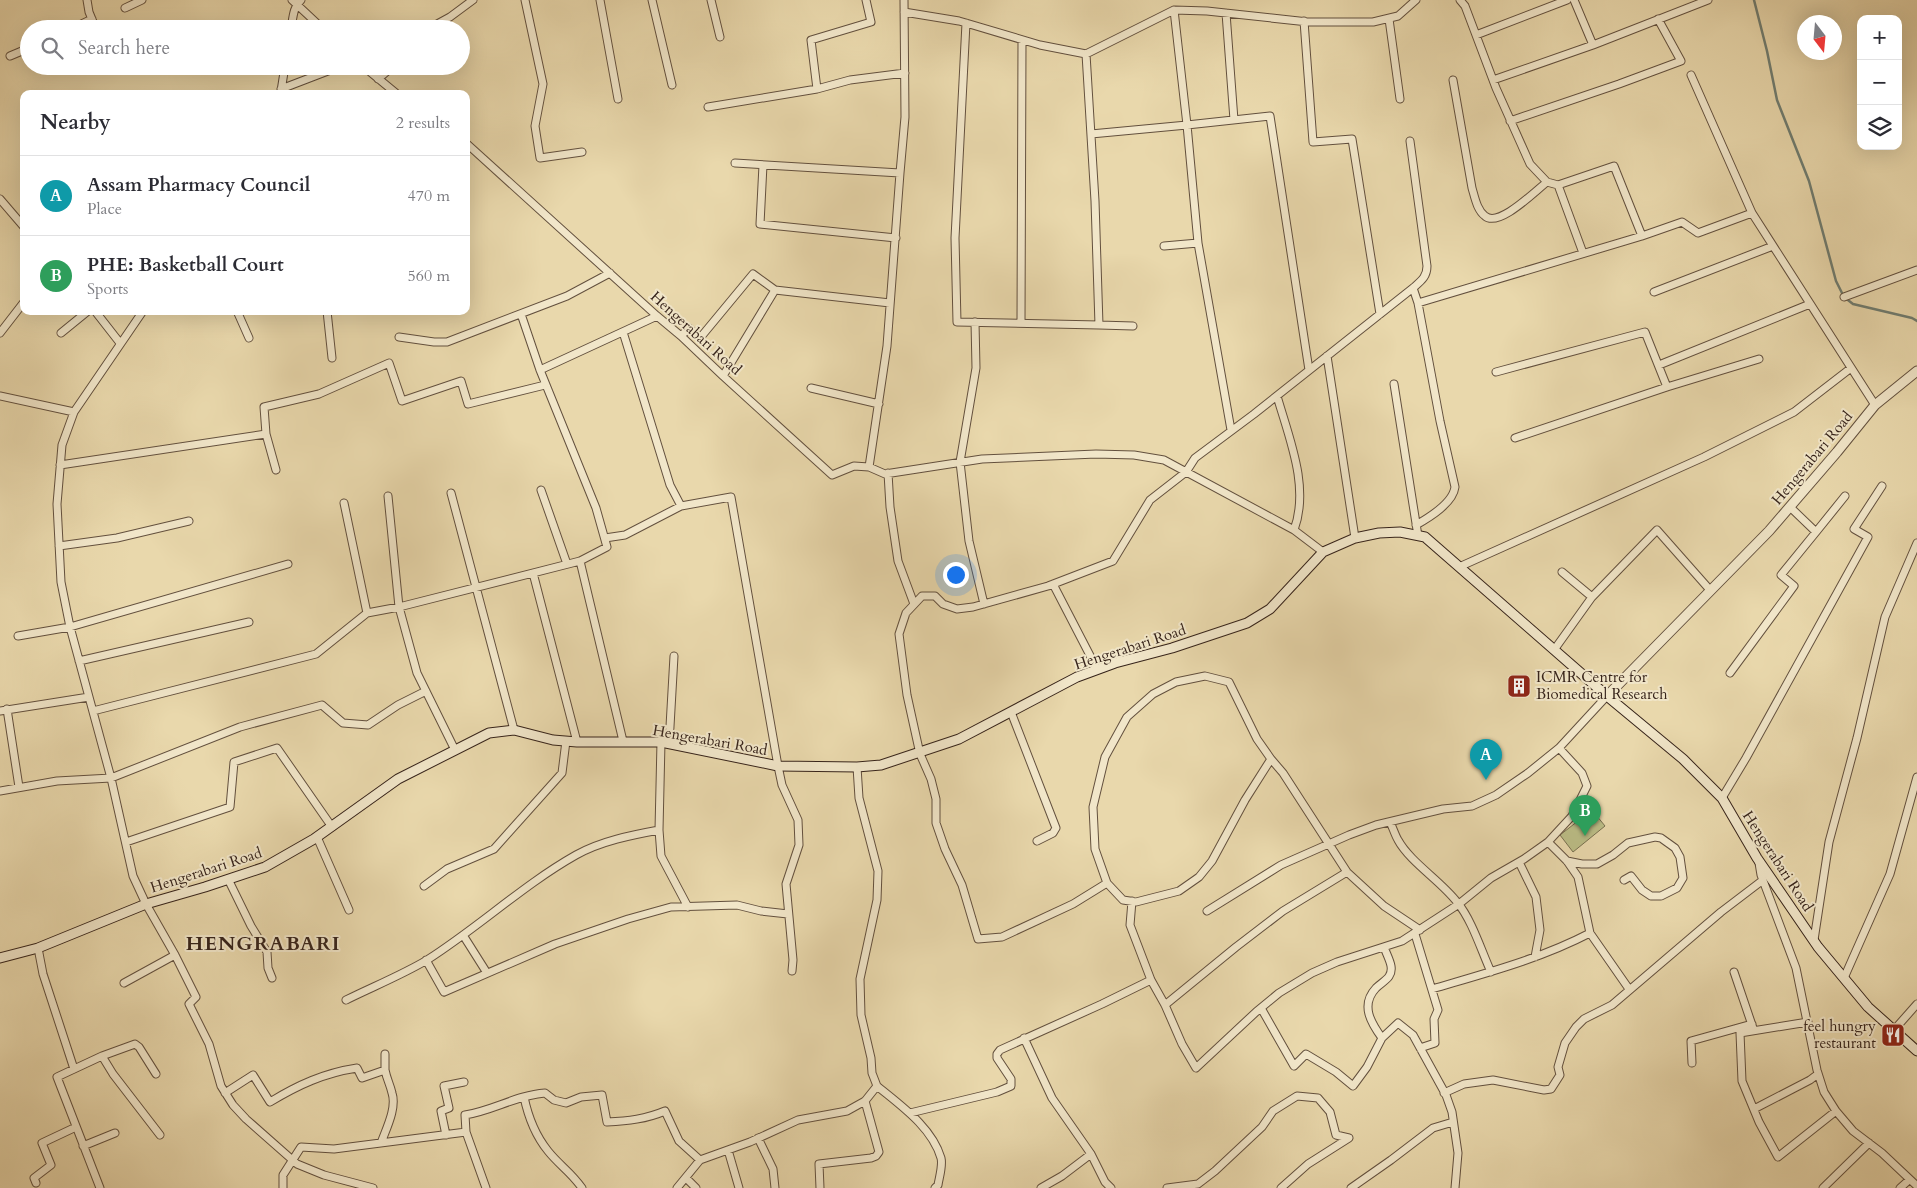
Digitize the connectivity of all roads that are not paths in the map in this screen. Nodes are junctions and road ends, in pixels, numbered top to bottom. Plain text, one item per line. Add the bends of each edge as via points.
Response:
1 (87, 0) edge
2 (142, 0) edge
3 (473, 0) edge
4 (525, 0) edge
5 (600, 0) edge
6 (652, 0) edge
7 (711, 0) edge
8 (866, 0) edge
9 (904, 0) edge
10 (1416, 0) edge
11 (1460, 0) edge
12 (1568, 0) edge
13 (1574, 0) edge
14 (1708, 0) edge
15 (297, 1) edge
16 (125, 8) dead end
17 (1174, 10) junction
18 (904, 12) junction
19 (1226, 13) junction
20 (92, 19) edge
21 (1389, 19) junction
22 (1658, 19) junction
23 (293, 20) edge
24 (315, 20) edge
25 (444, 20) edge
26 (1304, 21) junction
27 (966, 23) junction
28 (1476, 35) junction
29 (720, 37) dead end
30 (1022, 40) junction
31 (1593, 45) junction
32 (20, 52) edge
33 (1086, 54) junction
34 (10, 56) dead end
35 (904, 73) junction
36 (283, 75) edge
37 (320, 75) edge
38 (373, 75) edge
39 (383, 75) edge
40 (1691, 76) dead end
41 (378, 79) junction
42 (1453, 80) dead end
43 (1493, 80) junction
44 (672, 85) dead end
45 (817, 89) junction
46 (280, 90) edge
47 (285, 90) edge
48 (392, 90) edge
49 (618, 99) dead end
50 (1400, 99) dead end
51 (708, 107) dead end
52 (1234, 120) junction
53 (1510, 121) junction
54 (1187, 125) junction
55 (1091, 134) junction
56 (1410, 141) dead end
57 (470, 147) edge
58 (582, 152) dead end
59 (735, 163) dead end
60 (763, 165) junction
61 (900, 173) junction
62 (1547, 182) junction
63 (1558, 185) junction
64 (0, 199) edge
65 (1752, 213) junction
66 (20, 222) edge
67 (1642, 236) junction
68 (896, 238) junction
69 (1198, 243) junction
70 (1164, 246) dead end
71 (1773, 246) junction
72 (1583, 253) junction
73 (1917, 270) edge
74 (610, 273) junction
75 (1413, 288) junction
76 (775, 290) junction
77 (1654, 292) dead end
78 (1844, 297) dead end
79 (890, 303) junction
80 (1418, 303) junction
81 (1810, 304) junction
82 (20, 307) edge
83 (522, 314) junction
84 (1380, 314) junction
85 (83, 315) edge
86 (98, 315) edge
87 (140, 315) edge
88 (239, 315) edge
89 (327, 315) edge
90 (657, 316) junction
91 (975, 322) junction
92 (1021, 323) junction
93 (1099, 325) junction
94 (1133, 326) dead end
95 (623, 332) junction
96 (0, 333) edge
97 (61, 333) dead end
98 (681, 336) junction
99 (398, 337) dead end
100 (249, 338) dead end
101 (120, 343) junction
102 (1328, 356) junction
103 (332, 358) dead end
104 (1758, 359) dead end
105 (1659, 365) junction
106 (1851, 368) junction
107 (540, 370) junction
108 (1309, 370) junction
109 (1917, 371) edge
110 (1496, 372) dead end
111 (723, 376) junction
112 (1394, 384) dead end
113 (546, 385) junction
114 (1667, 387) junction
115 (811, 388) dead end
116 (0, 396) edge
117 (1277, 396) junction
118 (879, 404) junction
119 (1875, 405) junction
120 (74, 412) junction
121 (1231, 430) junction
122 (266, 434) junction
123 (1515, 438) dead end
124 (960, 462) junction
125 (60, 465) junction
126 (869, 467) junction
127 (276, 470) dead end
128 (1186, 472) junction
129 (888, 473) junction
130 (1882, 486) dead end
131 (541, 490) dead end
132 (451, 493) dead end
133 (388, 496) dead end
134 (1845, 496) dead end
135 (344, 503) dead end
136 (681, 506) junction
137 (1790, 506) junction
138 (190, 521) dead end
139 (1416, 525) junction
140 (1294, 530) junction
141 (1816, 532) junction
142 (1418, 536) junction
143 (604, 538) junction
144 (1355, 538) junction
145 (1917, 543) edge
146 (59, 546) junction
147 (1323, 552) junction
148 (580, 561) junction
149 (288, 564) dead end
150 (567, 564) junction
151 (1460, 567) junction
152 (1562, 572) dead end
153 (534, 573) junction
154 (1053, 584) junction
155 (477, 588) junction
156 (1710, 590) junction
157 (1592, 597) junction
158 (914, 604) junction
159 (984, 604) junction
160 (399, 607) junction
161 (367, 613) junction
162 (250, 622) dead end
163 (70, 627) junction
164 (18, 636) dead end
165 (1554, 650) junction
166 (674, 656) dead end
167 (79, 661) junction
168 (1097, 669) junction
169 (1730, 673) dead end
170 (426, 691) junction
171 (1607, 696) junction
172 (89, 697) junction
173 (4, 710) edge
174 (93, 711) junction
175 (1012, 712) junction
176 (514, 730) junction
177 (566, 741) junction
178 (623, 741) junction
179 (577, 742) junction
180 (665, 743) junction
181 (1559, 748) junction
182 (455, 750) junction
183 (920, 754) junction
184 (1271, 759) junction
185 (778, 766) junction
186 (857, 767) junction
187 (1917, 777) edge
188 (111, 778) junction
189 (20, 787) junction
190 (0, 790) edge
191 (1722, 798) junction
192 (1390, 822) junction
193 (332, 827) junction
194 (659, 830) junction
195 (317, 837) junction
196 (1037, 841) dead end
197 (126, 842) junction
198 (1548, 842) junction
199 (1327, 844) junction
200 (1757, 858) junction
201 (1518, 862) junction
202 (1567, 862) junction
203 (1347, 872) junction
204 (228, 879) junction
205 (1624, 880) dead end
206 (1763, 880) junction
207 (1107, 883) junction
208 (424, 886) dead end
209 (1132, 901) junction
210 (146, 904) junction
211 (1459, 904) junction
212 (688, 907) junction
213 (349, 910) dead end
214 (1207, 911) dead end
215 (788, 914) junction
216 (1417, 932) junction
217 (1590, 933) junction
218 (463, 935) junction
219 (1814, 940) junction
220 (1384, 947) junction
221 (38, 948) junction
222 (175, 955) junction
223 (1535, 957) junction
224 (0, 958) edge
225 (426, 960) junction
226 (792, 971) dead end
227 (1491, 972) junction
228 (1734, 972) dead end
229 (487, 973) junction
230 (272, 978) dead end
231 (1844, 978) junction
232 (1150, 980) junction
233 (124, 983) dead end
234 (1432, 989) junction
235 (1630, 989) junction
236 (346, 1000) dead end
237 (1917, 1004) edge
238 (1165, 1005) junction
239 (1261, 1008) junction
240 (1808, 1022) junction
241 (1753, 1028) junction
242 (1894, 1030) junction
243 (1024, 1038) junction
244 (1382, 1038) junction
245 (1420, 1048) junction
246 (1917, 1051) edge
247 (385, 1054) dead end
248 (102, 1056) junction
249 (1692, 1064) dead end
250 (74, 1069) junction
251 (385, 1070) junction
252 (156, 1074) dead end
253 (1818, 1074) junction
254 (464, 1082) dead end
255 (877, 1086) junction
256 (225, 1092) junction
257 (1444, 1093) junction
258 (524, 1097) junction
259 (865, 1101) junction
260 (1754, 1109) junction
261 (1836, 1111) junction
262 (910, 1113) junction
263 (1454, 1122) junction
264 (76, 1127) junction
265 (466, 1132) junction
266 (115, 1133) dead end
267 (160, 1135) dead end
268 (446, 1135) junction
269 (758, 1138) junction
270 (381, 1143) junction
271 (1869, 1143) junction
272 (83, 1146) junction
273 (728, 1150) junction
274 (1091, 1154) junction
275 (292, 1160) junction
276 (700, 1160) junction
277 (686, 1178) junction
278 (1909, 1180) junction
279 (36, 1183) dead end
280 (1917, 1186) edge
281 (100, 1188) edge
282 (283, 1188) edge
283 (373, 1188) edge
284 (486, 1188) edge
285 (582, 1188) edge
286 (677, 1188) edge
287 (696, 1188) edge
288 (738, 1188) edge
289 (775, 1188) edge
290 (820, 1188) edge
291 (935, 1188) edge
292 (1041, 1188) edge
293 (1111, 1188) edge
294 (1167, 1188) edge
295 (1281, 1188) edge
296 (1351, 1188) edge
297 (1454, 1188) edge
298 (1823, 1188) edge
299 (1900, 1188) edge

1 - 20 street
2 - 16 street
3 - 25 street
4 - 58 street via 543,84 535,126 540,158
5 - 49 street
6 - 44 street
7 - 29 street
8 - 45 street via 872,22 811,40
9 - 18 street
10 - 21 street via 1398,16
11 - 28 street
12 - 28 street
13 - 31 street
14 - 22 street
15 - 23 street
15 - 24 street
17 - 19 street
17 - 33 street
17 - 54 street
18 - 27 street
18 - 35 street
19 - 26 street
19 - 52 street
21 - 26 street via 1372,22
21 - 50 street
22 - 31 street
22 - 53 street via 1681,61
26 - 84 street via 1313,142 1352,139
27 - 30 street
27 - 91 street via 955,238 957,322
28 - 43 street
30 - 33 street
30 - 92 street
31 - 43 street
32 - 34 street
33 - 55 street
35 - 45 street via 850,80
35 - 61 street via 905,117
36 - 46 street
37 - 47 street
38 - 41 street
39 - 41 street
40 - 65 street
41 - 48 street
42 - 62 street via 1472,188 1486,218 1503,217
43 - 53 street
45 - 51 street
52 - 54 street
52 - 108 street via 1270,116
53 - 62 street via 1530,164
54 - 55 street
54 - 69 street
55 - 93 street
56 - 75 street via 1427,266 1427,274
57 - 74 street, Hengerabari Road
59 - 60 street
60 - 61 street
60 - 68 street via 760,224
61 - 68 street
62 - 63 street
63 - 67 street via 1614,166
63 - 72 street
64 - 66 street
65 - 67 street via 1698,233 1682,222
65 - 71 street
67 - 72 street
68 - 79 street
69 - 70 street
69 - 121 street
71 - 77 street
71 - 81 street
72 - 80 street
73 - 78 street
74 - 83 street via 567,296
74 - 90 street, Hengerabari Road
75 - 80 street
75 - 84 street
76 - 79 street
76 - 98 street via 753,274 700,338 689,328
76 - 111 street
79 - 118 street
80 - 139 street via 1455,487 1449,500
81 - 105 street
81 - 106 street
82 - 96 street
83 - 99 street via 447,342
83 - 107 street
84 - 102 street
85 - 97 street
86 - 101 street
87 - 101 street
88 - 100 street
89 - 103 street
90 - 95 street
90 - 98 street, Hengerabari Road
91 - 92 street
91 - 124 street via 976,368
92 - 93 street
93 - 94 street
95 - 107 street
95 - 136 street via 670,485
98 - 111 street, Hengerabari Road
101 - 120 street
102 - 108 street
102 - 144 street
104 - 114 street
105 - 110 street via 1645,332
105 - 114 street
106 - 119 street
106 - 151 street via 1794,412 1704,457
107 - 113 street
108 - 117 street
109 - 119 main road, Hengerabari Road
111 - 126 street, Hengerabari Road via 832,475 854,466
112 - 139 street
113 - 122 street via 468,404 461,380 402,401 389,363 319,394 264,407
113 - 143 street via 596,508
114 - 123 street
115 - 118 street
116 - 120 street
117 - 121 street
117 - 140 street via 1300,484 1299,516
118 - 126 street
119 - 137 main road, Hengerabari Road
120 - 125 street via 62,445
121 - 128 street via 1195,458
122 - 125 street
122 - 127 street
124 - 128 street, Hengerabari Road via 1068,455 1134,455 1164,460
124 - 129 street, Hengerabari Road
124 - 159 street via 969,541
125 - 146 street via 57,504
126 - 129 street, Hengerabari Road
128 - 140 street, Hengerabari Road
128 - 154 street via 1150,500 1114,561
129 - 158 street via 898,561
130 - 191 street via 1854,529 1868,537
131 - 150 street
132 - 155 street
133 - 160 street
134 - 141 street
135 - 161 street
136 - 143 street via 625,535
136 - 185 street via 731,497
137 - 141 street
137 - 156 main road, Hengerabari Road
138 - 146 street via 117,538
139 - 142 street
140 - 147 street, Hengerabari Road
141 - 169 street via 1781,575 1794,586
142 - 144 main road, Hengerabari Road via 1400,532
142 - 151 main road, Hengerabari Road via 1425,537
143 - 148 street via 607,547
144 - 147 main road, Hengerabari Road
145 - 219 street via 1886,617 1829,842
146 - 163 street via 61,582
147 - 168 main road, Hengerabari Road via 1270,609 1247,623
148 - 150 street
148 - 178 street
149 - 163 street
150 - 153 street
151 - 165 main road, Hengerabari Road
152 - 157 street
153 - 155 street
153 - 179 street
154 - 159 street
154 - 168 street
155 - 160 street
155 - 176 street
156 - 157 street via 1657,530
156 - 171 main road, Hengerabari Road
157 - 165 street
158 - 159 street via 922,596 935,596 943,604 957,609
158 - 183 street via 906,613 898,634
160 - 161 street
160 - 170 street via 417,673
161 - 174 street via 316,654
162 - 167 street
163 - 164 street
163 - 167 street
165 - 171 main road, Hengerabari Road
166 - 180 street
167 - 172 street
168 - 175 main road, Hengerabari Road
170 - 182 street
170 - 188 street via 368,725 343,724 322,705 240,727
171 - 181 street
171 - 191 main road, Hengerabari Road via 1683,759
172 - 173 street
172 - 174 street
173 - 189 street
174 - 188 street
175 - 183 main road, Hengerabari Road via 959,739
175 - 196 street via 1056,828
176 - 177 main road, Hengerabari Road
176 - 182 main road, Hengerabari Road via 489,733
177 - 179 main road, Hengerabari Road
177 - 208 street via 562,773 494,850 447,869
178 - 179 main road, Hengerabari Road
178 - 180 main road, Hengerabari Road
180 - 185 main road, Hengerabari Road
180 - 194 street
181 - 192 street via 1488,799 1472,806 1443,809
181 - 198 street via 1582,774 1587,786 1572,816
182 - 193 main road, Hengerabari Road via 398,779
183 - 186 main road, Hengerabari Road via 881,765
183 - 207 street via 936,799 936,823 962,885 978,939 1002,937 1019,930 1073,904
184 - 199 street
184 - 207 street via 1257,739 1229,682 1205,676 1176,682 1154,694 1127,717 1105,757 1093,807 1095,849
184 - 209 street via 1212,861 1199,877 1180,891
185 - 186 main road, Hengerabari Road
185 - 215 street via 782,785 798,820 799,845 786,884
186 - 255 street via 859,798 878,871 877,900 860,978 861,1015
187 - 231 street via 1890,874
188 - 189 street
188 - 197 street
189 - 190 street
191 - 200 main road, Hengerabari Road
192 - 199 street
192 - 211 street via 1399,842
193 - 195 main road, Hengerabari Road
193 - 197 street via 277,748 234,762 230,807
194 - 212 street via 661,856
194 - 218 street via 622,838 578,854
195 - 204 main road, Hengerabari Road via 265,867
195 - 213 street
197 - 210 street via 134,876
198 - 201 street
198 - 202 street
199 - 203 street
199 - 214 street via 1281,865
200 - 206 street
200 - 219 main road, Hengerabari Road
201 - 211 street via 1490,878
201 - 223 street via 1536,897 1540,930
202 - 205 street via 1597,864 1628,843 1655,838 1661,838 1675,848 1680,856 1683,878 1677,888 1661,896 1651,896 1631,876
202 - 217 street via 1578,877
203 - 216 street
203 - 238 street via 1283,911
204 - 210 main road, Hengerabari Road
204 - 230 street via 267,952
206 - 235 street via 1720,912
206 - 240 street via 1796,968
207 - 209 street via 1123,900
209 - 232 street via 1130,925
210 - 221 main road, Hengerabari Road
210 - 222 street
211 - 216 street
211 - 227 street
212 - 215 street via 737,905 761,912
212 - 229 street via 670,907 628,919 555,944
215 - 226 street
216 - 220 street
216 - 234 street
217 - 223 street
217 - 235 street
218 - 225 street
218 - 229 street
219 - 231 main road, Hengerabari Road
220 - 239 street via 1312,973
220 - 244 street via 1391,968 1388,980 1376,988 1370,998 1368,1012 1371,1023
221 - 224 main road, Hengerabari Road
221 - 250 street via 43,974
222 - 233 street
222 - 256 street via 196,997 189,1004 209,1044
223 - 227 street
225 - 229 street via 444,992
225 - 236 street
227 - 234 street
228 - 241 street
231 - 242 main road, Hengerabari Road via 1868,1007
232 - 238 street
232 - 243 street
234 - 245 street via 1438,1010 1434,1019 1435,1043
235 - 257 street via 1612,1005 1576,1026 1564,1043 1558,1067 1560,1076 1551,1090 1493,1080 1464,1084
237 - 242 street
238 - 239 street via 1196,1068
239 - 244 street via 1294,1066 1306,1054 1353,1086
240 - 241 street
240 - 253 street
241 - 249 street via 1691,1041
241 - 260 street via 1740,1033 1742,1081
242 - 246 main road, Hengerabari Road
243 - 262 street via 997,1054 1011,1079 1011,1086
243 - 274 street via 1052,1098
244 - 245 street via 1398,1023 1413,1035
245 - 257 street
247 - 251 street
248 - 250 street
248 - 252 street via 135,1044
248 - 267 street
250 - 264 street via 57,1077
251 - 256 street via 362,1078 357,1068 327,1074 270,1102 253,1075
251 - 270 street via 393,1102
253 - 260 street
253 - 261 street
254 - 268 street via 444,1086 449,1108 441,1111
255 - 259 street
255 - 262 street
256 - 275 street via 246,1119
257 - 263 street
258 - 265 street via 465,1115
258 - 276 street via 545,1093 566,1103 581,1097 602,1095 607,1122 642,1119 665,1111 679,1141
258 - 285 street via 528,1116 539,1138
259 - 269 street via 847,1111 798,1120
259 - 290 street via 879,1152 871,1158 819,1164
260 - 261 street via 1778,1157
261 - 271 street via 1853,1131
262 - 291 street via 930,1136 941,1160
263 - 296 street via 1433,1128
263 - 297 street via 1458,1153
264 - 272 street
264 - 279 street via 42,1143 52,1166 34,1178
265 - 268 street
265 - 284 street
266 - 272 street
268 - 270 street
269 - 273 street
269 - 289 street via 772,1169
270 - 275 street via 334,1149 301,1147
271 - 278 street
271 - 298 street
272 - 281 street
273 - 276 street
273 - 288 street
274 - 292 street
274 - 293 street
275 - 282 street via 283,1176
275 - 283 street via 324,1176
276 - 277 street
277 - 286 street
277 - 287 street
278 - 280 street
278 - 299 street
294 - 295 street via 1198,1184 1262,1127 1274,1111 1297,1096 1318,1098 1330,1112 1336,1134 1349,1138 1308,1164

